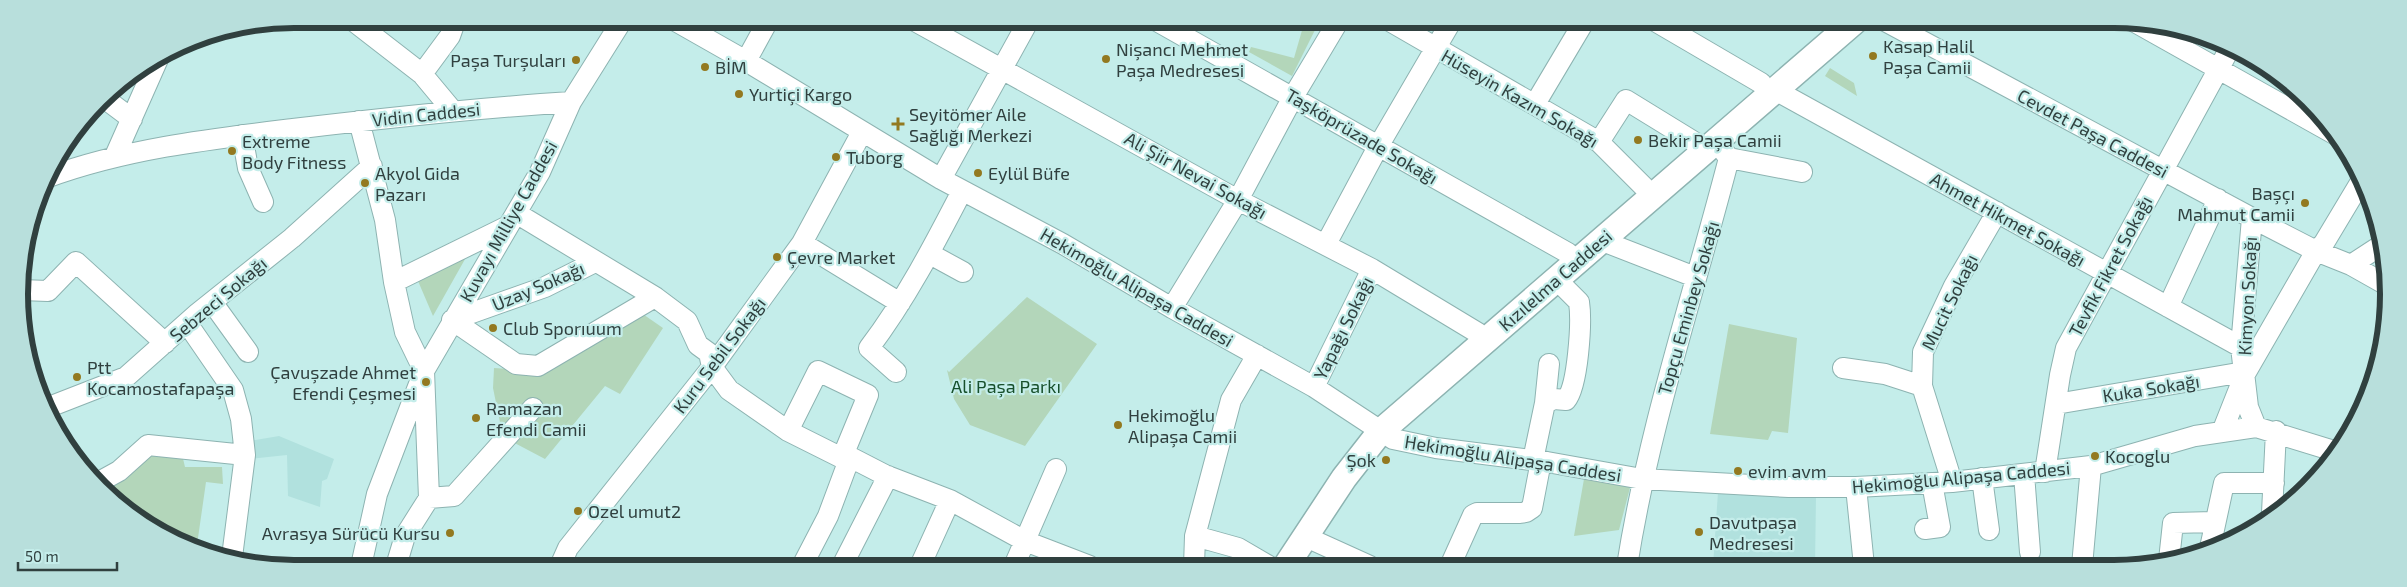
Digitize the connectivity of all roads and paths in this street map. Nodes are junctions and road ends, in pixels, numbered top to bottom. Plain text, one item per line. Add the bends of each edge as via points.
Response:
1 (363, 28) edge
2 (453, 28) edge
3 (617, 28) edge
4 (688, 28) edge
5 (764, 28) edge
6 (928, 28) edge
7 (1024, 28) edge
8 (1169, 28) edge
9 (1334, 28) edge
10 (1402, 28) edge
11 (1447, 28) edge
12 (1580, 28) edge
13 (1668, 28) edge
14 (1826, 28) edge
15 (1846, 28) edge
16 (1898, 28) edge
17 (2157, 32) edge
18 (1436, 48) junction
19 (2227, 53) edge
20 (746, 61) junction
21 (155, 66) edge
22 (1002, 68) junction
23 (2218, 68) junction
24 (422, 74) junction
25 (1768, 87) junction
26 (1293, 97) junction
27 (109, 102) edge
28 (571, 102) junction
29 (1535, 104) junction
30 (452, 110) junction
31 (132, 119) junction
32 (359, 122) junction
33 (2320, 126) edge
34 (862, 132) junction
35 (242, 135) junction
36 (1599, 142) junction
37 (1378, 145) junction
38 (1714, 147) junction
39 (115, 156) junction
40 (372, 166) junction
41 (2162, 169) junction
42 (1802, 172) dead end
43 (56, 175) edge
44 (940, 179) junction
45 (1644, 187) junction
46 (2357, 188) edge
47 (962, 191) junction
48 (2218, 199) junction
49 (1238, 200) junction
50 (263, 202) dead end
51 (1997, 212) junction
52 (2252, 218) junction
53 (512, 220) junction
54 (1600, 240) junction
55 (802, 242) junction
56 (1326, 244) junction
57 (2375, 249) edge
58 (2316, 251) junction
59 (1568, 253) junction
60 (930, 254) junction
61 (594, 262) junction
62 (2351, 265) junction
63 (1372, 269) junction
64 (963, 272) dead end
65 (2106, 273) junction
66 (1695, 277) junction
67 (1555, 278) junction
68 (2379, 281) edge
69 (394, 282) junction
70 (28, 290) edge
71 (655, 297) junction
72 (212, 302) junction
73 (900, 303) junction
74 (2168, 307) junction
75 (1172, 308) junction
76 (452, 320) junction
77 (187, 324) junction
78 (1478, 333) junction
79 (165, 343) junction
80 (2241, 347) junction
81 (248, 352) dead end
82 (1257, 356) junction
83 (1549, 364) dead end
84 (712, 366) junction
85 (1843, 368) dead end
86 (424, 371) junction
87 (896, 372) dead end
88 (2245, 374) junction
89 (1922, 386) junction
90 (1314, 387) junction
91 (1545, 403) junction
92 (2056, 404) junction
93 (53, 406) edge
94 (533, 408) dead end
95 (2256, 427) junction
96 (1375, 428) junction
97 (788, 431) junction
98 (2276, 431) junction
99 (2222, 432) junction
100 (2329, 449) edge
101 (245, 455) junction
102 (846, 457) junction
103 (1537, 461) junction
104 (2091, 466) junction
105 (1056, 469) dead end
106 (2046, 472) junction
107 (2024, 474) junction
108 (888, 476) junction
109 (1982, 478) junction
110 (1642, 479) junction
111 (103, 480) edge
112 (1952, 482) junction
113 (1932, 483) junction
114 (2274, 483) junction
115 (1856, 487) junction
116 (429, 498) junction
117 (950, 500) junction
118 (2272, 507) edge
119 (2214, 522) junction
120 (1925, 529) dead end
121 (1989, 530) dead end
122 (1195, 536) junction
123 (1306, 537) junction
124 (2211, 540) edge
125 (1025, 541) junction
126 (233, 552) edge
127 (2030, 552) dead end
128 (2170, 553) edge
129 (362, 560) edge
130 (398, 560) edge
131 (563, 560) edge
132 (805, 560) edge
133 (845, 560) edge
134 (923, 560) edge
135 (1017, 560) edge
136 (1074, 560) edge
137 (1194, 560) edge
138 (1259, 560) edge
139 (1278, 560) edge
140 (1290, 560) edge
141 (1357, 560) edge
142 (1453, 560) edge
143 (1628, 560) edge
144 (1863, 560) edge
145 (2083, 560) edge

1 - 24 street
2 - 24 street
3 - 28 street, Kuvayı Milliye Caddesi
4 - 20 street, Hekimoğlu Alipaşa Caddesi
5 - 20 street
6 - 22 street, Ali Şiir Nevai Sokağı
7 - 22 street
8 - 26 street, Taşköprüzade Sokağı
9 - 26 street
10 - 18 street, Hüseyin Kazım Sokağı
11 - 18 street
12 - 29 street
13 - 25 street, Ahmet Hikmet Sokağı
14 - 25 main road, Kızılelma Caddesi
15 - 25 main road, Kızılelma Caddesi
16 - 41 street, Cevdet Paşa Caddesi
17 - 23 street
18 - 29 street, Hüseyin Kazım Sokağı
18 - 37 street
19 - 23 street, Tevfik Fikret Sokağı
20 - 34 street, Hekimoğlu Alipaşa Caddesi
21 - 31 street
22 - 44 street
22 - 49 street, Ali Şiir Nevai Sokağı
23 - 33 street
23 - 41 street, Tevfik Fikret Sokağı
24 - 30 street
25 - 38 main road, Kızılelma Caddesi
25 - 51 street, Ahmet Hikmet Sokağı
26 - 37 street, Taşköprüzade Sokağı
26 - 49 street
27 - 31 street
28 - 30 street, Vidin Caddesi
28 - 53 street, Kuvayı Milliye Caddesi via 540,172
29 - 36 street, Hüseyin Kazım Sokağı
30 - 32 street, Vidin Caddesi
31 - 39 street
32 - 35 street, Vidin Caddesi
32 - 40 street
34 - 44 street, Hekimoğlu Alipaşa Caddesi
34 - 55 street, Kuru Sebil Sokağı
35 - 39 street, Vidin Caddesi
35 - 50 street via 248,168
36 - 38 street via 1626,100
36 - 45 street, Hüseyin Kazım Sokağı
37 - 56 street
37 - 59 street, Taşköprüzade Sokağı
38 - 42 street
38 - 45 main road, Kızılelma Caddesi
38 - 54 main road, Kızılelma Caddesi
38 - 66 street, Topçu Eminbey Sokağı via 1711,228
39 - 43 street, Vidin Caddesi
40 - 69 street via 385,220
40 - 72 street, Sebzeci Sokağı via 292,238
41 - 48 street, Cevdet Paşa Caddesi
41 - 65 street, Tevfik Fikret Sokağı
44 - 47 street, Hekimoğlu Alipaşa Caddesi
45 - 59 main road, Kızılelma Caddesi
46 - 58 street
47 - 60 street
47 - 75 street, Hekimoğlu Alipaşa Caddesi via 1063,244
48 - 52 street, Cevdet Paşa Caddesi
48 - 74 street
49 - 56 street, Ali Şiir Nevai Sokağı
49 - 75 street
51 - 65 street, Ahmet Hikmet Sokağı
51 - 89 street, Mucit Sokağı via 1926,342 1921,362
52 - 58 street, Cevdet Paşa Caddesi
52 - 80 street, Kimyon Sokağı
53 - 61 street
53 - 69 street
53 - 76 street, Kuvayı Milliye Caddesi
54 - 66 street
54 - 67 main road, Kızılelma Caddesi
55 - 73 street
55 - 84 street, Kuru Sebil Sokağı
56 - 63 street, Ali Şiir Nevai Sokağı
57 - 62 street
58 - 62 street, Cevdet Paşa Caddesi
58 - 88 street
59 - 78 main road, Kızılelma Caddesi
60 - 64 street
60 - 73 street
61 - 71 street
61 - 76 street, Uzay Sokağı via 545,287
62 - 68 street, Cevdet Paşa Caddesi
63 - 78 street, Ali Şiir Nevai Sokağı
63 - 90 street, Yapağı Sokağı
65 - 74 street, Ahmet Hikmet Sokağı
65 - 92 street, Tevfik Fikret Sokağı via 2066,348
66 - 110 street, Topçu Eminbey Sokağı
67 - 91 street via 1580,302 1580,331 1569,396 1566,400 1554,399
67 - 96 main road, Kızılelma Caddesi
69 - 86 street via 405,332
70 - 79 street via 48,291 76,262
71 - 76 street via 538,366 516,364
71 - 84 street via 687,321 698,345 709,353
72 - 77 street, Sebzeci Sokağı
72 - 81 street
73 - 87 street via 869,348
74 - 80 street, Ahmet Hikmet Sokağı
75 - 82 street, Hekimoğlu Alipaşa Caddesi
76 - 86 street, Kuvayı Milliye Caddesi
77 - 79 street, Sebzeci Sokağı
77 - 101 street via 233,390 241,419
78 - 96 main road, Kızılelma Caddesi
79 - 93 street, Sebzeci Sokağı via 126,377
80 - 88 street, Kimyon Sokağı
82 - 90 street, Hekimoğlu Alipaşa Caddesi
82 - 122 street via 1231,400
83 - 91 street
84 - 97 street via 729,390
84 - 131 street, Kuru Sebil Sokağı via 568,548
85 - 89 street via 1885,374
86 - 116 street
86 - 129 street, Kuvayı Milliye Caddesi via 376,494
88 - 92 street, Kuka Sokağı
88 - 95 street, Kimyon Sokağı via 2248,406
88 - 99 street
89 - 112 street, Mucit Sokağı
90 - 96 street, Hekimoğlu Alipaşa Caddesi
91 - 103 street
92 - 106 street, Tevfik Fikret Sokağı
94 - 116 street via 454,496
95 - 98 street, Hekimoğlu Alipaşa Caddesi
95 - 99 street, Hekimoğlu Alipaşa Caddesi
96 - 103 street, Hekimoğlu Alipaşa Caddesi via 1393,439
96 - 123 main road, Kızılelma Caddesi
96 - 139 main road, Kızılelma Caddesi via 1354,441
97 - 102 street
97 - 102 street via 818,371 868,395
98 - 100 street, Hekimoğlu Alipaşa Caddesi
98 - 114 street
99 - 104 street, Hekimoğlu Alipaşa Caddesi via 2195,436
101 - 111 street via 148,445
101 - 126 street
102 - 108 street
102 - 132 street via 828,516
103 - 110 street, Hekimoğlu Alipaşa Caddesi
103 - 142 street via 1532,508 1520,513 1473,515
104 - 106 street, Hekimoğlu Alipaşa Caddesi
104 - 145 street
105 - 125 street
106 - 107 street, Hekimoğlu Alipaşa Caddesi
107 - 109 street, Hekimoğlu Alipaşa Caddesi
107 - 127 street
108 - 117 street
108 - 133 street
109 - 112 street, Hekimoğlu Alipaşa Caddesi
109 - 121 street
110 - 115 street, Hekimoğlu Alipaşa Caddesi via 1788,487
110 - 143 street, Topçu Eminbey Sokağı
112 - 113 street, Hekimoğlu Alipaşa Caddesi
113 - 115 street, Hekimoğlu Alipaşa Caddesi
113 - 120 street via 1940,527
114 - 118 street
114 - 119 street via 2224,483
115 - 144 street
116 - 130 street via 404,536
117 - 125 street
117 - 134 street
119 - 124 street
119 - 128 street via 2173,523
122 - 137 street
122 - 138 street via 1238,548
123 - 140 main road, Kızılelma Caddesi
123 - 141 street
125 - 135 street
125 - 136 street

